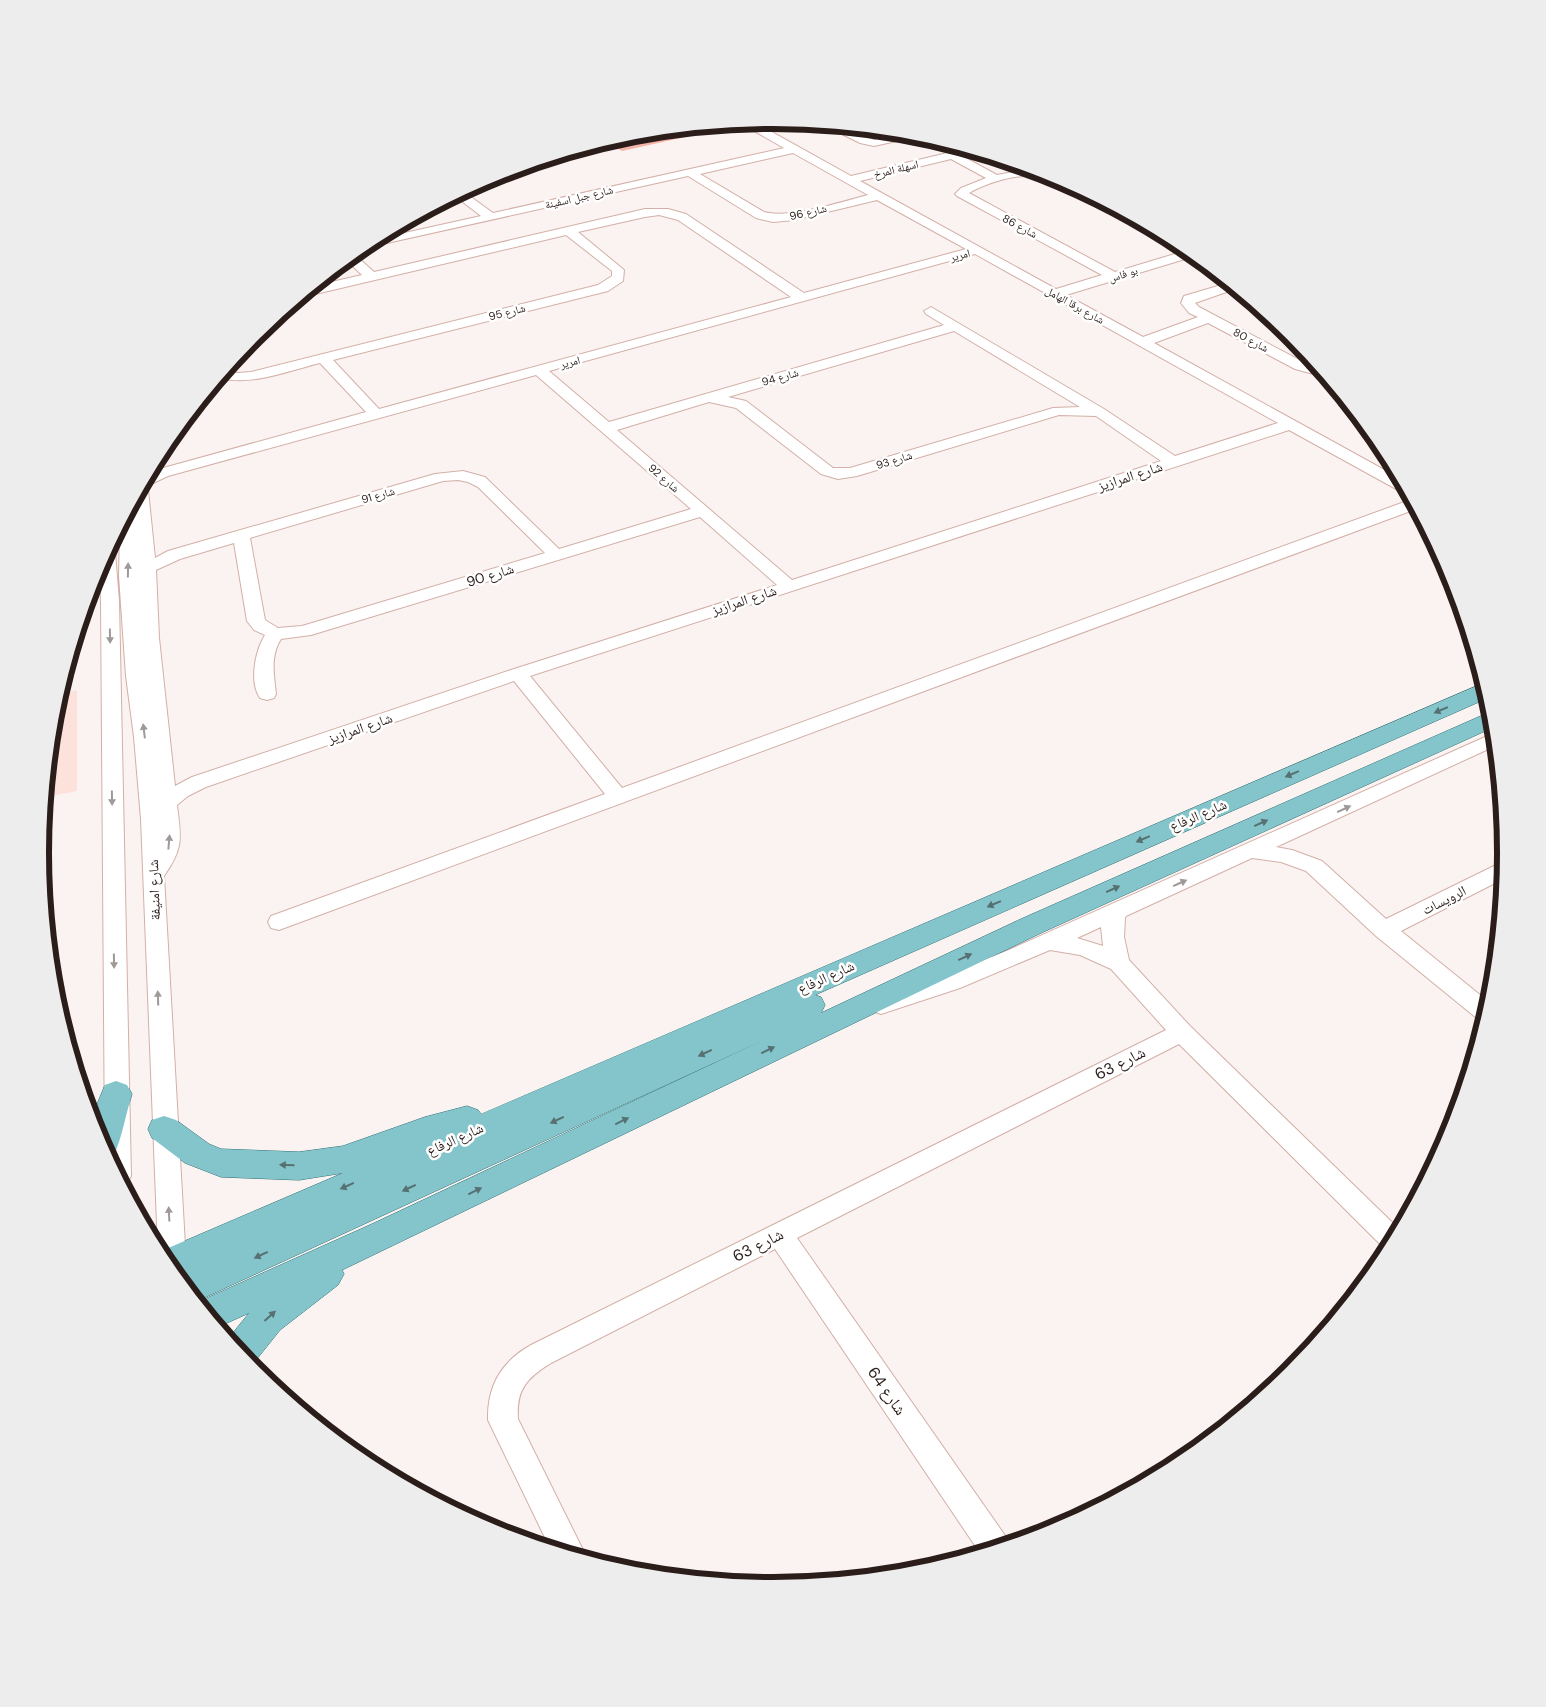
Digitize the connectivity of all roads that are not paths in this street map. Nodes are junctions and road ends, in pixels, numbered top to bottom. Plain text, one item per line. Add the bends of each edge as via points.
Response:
1 (759, 130) edge
2 (849, 133) edge
3 (891, 139) edge
4 (795, 149) junction
5 (960, 154) edge
6 (953, 156) junction
7 (690, 172) junction
8 (1021, 173) edge
9 (997, 179) junction
10 (850, 180) junction
11 (878, 196) junction
12 (465, 198) edge
13 (490, 217) junction
14 (568, 231) junction
15 (388, 240) edge
16 (977, 250) junction
17 (1179, 254) edge
18 (356, 262) edge
19 (372, 277) junction
20 (1115, 277) junction
21 (1225, 288) edge
22 (320, 289) edge
23 (1054, 294) junction
24 (802, 298) junction
25 (931, 311) dead end
26 (1209, 318) junction
27 (955, 326) junction
28 (1142, 342) junction
29 (323, 358) junction
30 (1312, 369) edge
31 (539, 370) junction
32 (229, 375) edge
33 (1061, 390) junction
34 (708, 398) junction
35 (1022, 409) dead end
36 (1099, 412) junction
37 (376, 414) junction
38 (1291, 424) junction
39 (606, 428) junction
40 (1173, 462) junction
41 (158, 473) edge
42 (1394, 481) edge
43 (138, 505) edge
44 (1408, 506) edge
45 (136, 510) edge
46 (702, 511) junction
47 (241, 535) junction
48 (556, 555) junction
49 (147, 562) junction
50 (108, 567) edge
51 (789, 586) junction
52 (99, 589) edge
53 (110, 601) junction
54 (276, 633) junction
55 (518, 674) junction
56 (1479, 693) edge
57 (267, 694) dead end
58 (1485, 722) edge
59 (1488, 742) edge
60 (157, 767) junction
61 (199, 782) junction
62 (618, 797) junction
63 (167, 803) junction
64 (1308, 826) junction
65 (1252, 851) junction
66 (1314, 866) junction
67 (1497, 874) edge
68 (153, 876) junction
69 (1116, 912) junction
70 (279, 922) dead end
71 (935, 929) junction
72 (1384, 930) junction
73 (1048, 942) junction
74 (1119, 962) junction
75 (1480, 1008) edge
76 (842, 1015) junction
77 (1182, 1032) junction
78 (116, 1094) junction
79 (520, 1111) junction
80 (164, 1129) junction
81 (105, 1132) edge
82 (118, 1162) edge
83 (384, 1234) junction
84 (780, 1235) junction
85 (1388, 1235) edge
86 (172, 1258) edge
87 (180, 1268) edge
88 (180, 1268) edge
89 (213, 1313) edge
90 (243, 1347) edge
91 (992, 1543) edge
92 (565, 1547) edge

1 - 4 street, شارع برقا الهامل
2 - 3 street via 874,143
4 - 7 street, شارع جبل اسفينة
4 - 10 street, شارع برقا الهامل
5 - 6 street, اسهلة المرخ
6 - 9 street
6 - 10 street, اسهلة المرخ
7 - 11 street, شارع 96 via 768,217 789,217
7 - 13 street, شارع جبل اسفينة
8 - 9 street, شارع 86
9 - 20 street, شارع 86 via 969,186 961,194
10 - 11 street, شارع برقا الهامل
11 - 16 street, شارع برقا الهامل
12 - 13 street
13 - 15 street, شارع جبل اسفينة
14 - 19 street
14 - 24 street via 645,213 674,214
14 - 29 street, شارع 95 via 618,270 615,282 603,288
16 - 23 street, شارع برقا الهامل
16 - 24 street, امرير
17 - 20 street, بو فاس
18 - 19 street
19 - 22 street
20 - 23 street, بو فاس
21 - 26 street, شارع 80 via 1189,299 1191,308
23 - 28 street, شارع برقا الهامل
24 - 31 street, امرير
25 - 27 street
26 - 28 street
26 - 30 street, شارع 80
27 - 33 street
27 - 34 street, شارع 94
28 - 38 street, شارع برقا الهامل
29 - 32 street, شارع 95 via 251,376
29 - 37 street
31 - 37 street, امرير
31 - 39 street, شارع 92
33 - 35 street via 1046,401
33 - 36 street
34 - 36 street, شارع 93 via 741,404 827,471 838,474 851,473 1058,411
34 - 39 street, شارع 94
36 - 40 street
37 - 41 street, امرير
38 - 40 street, شارع المرازيز
38 - 42 street, شارع برقا الهامل
39 - 46 street, شارع 92
40 - 51 street, شارع المرازيز
43 - 49 street
44 - 62 street
60 -> 45 street, شارع امنيفة via 144,737 135,676 128,576
46 - 48 street, شارع 90
46 - 51 street, شارع 92
47 - 48 street, شارع 91 via 441,477 462,475 484,484
47 - 49 street, شارع 91
47 - 54 street via 256,621
48 - 54 street, شارع 90 via 305,631
49 - 60 street
50 - 53 street
51 - 55 street, شارع المرازيز
52 - 53 street
53 -> 78 street
54 - 57 street via 264,654
55 - 61 street, شارع المرازيز
55 - 62 street
56 -> 71 main road, شارع الرفاع
76 -> 58 main road
64 -> 59 street
60 - 61 street, شارع المرازيز via 178,782
60 - 63 street
60 - 68 street, شارع امنيفة
61 - 63 street, شارع المرازيز
62 - 70 street
68 -> 63 street via 167,856 170,843
64 - 65 street
64 - 66 street via 1306,849
65 - 66 street via 1284,855
69 -> 65 street
66 - 72 street
67 - 72 street, الرويسات
80 -> 68 street, شارع امنيفة
69 - 73 street
69 - 74 street via 1112,935
71 - 79 main road, شارع الرفاع
71 -> 87 main road via 879,968 813,1003
72 - 75 street
73 - 74 street via 1084,947
73 - 76 street via 952,982
74 - 77 street
83 -> 76 main road
77 - 84 street, شارع 63
77 - 85 street
78 - 81 main road
78 - 82 street
79 -> 80 main road via 449,1124 345,1160 307,1166 208,1160
79 -> 88 main road, شارع الرفاع
86 -> 80 street, شارع امنيفة
83 - 89 main road
90 -> 83 main road via 274,1312
84 - 91 street, شارع 64
84 - 92 street, شارع 63 via 531,1360 513,1376 502,1397 503,1420

